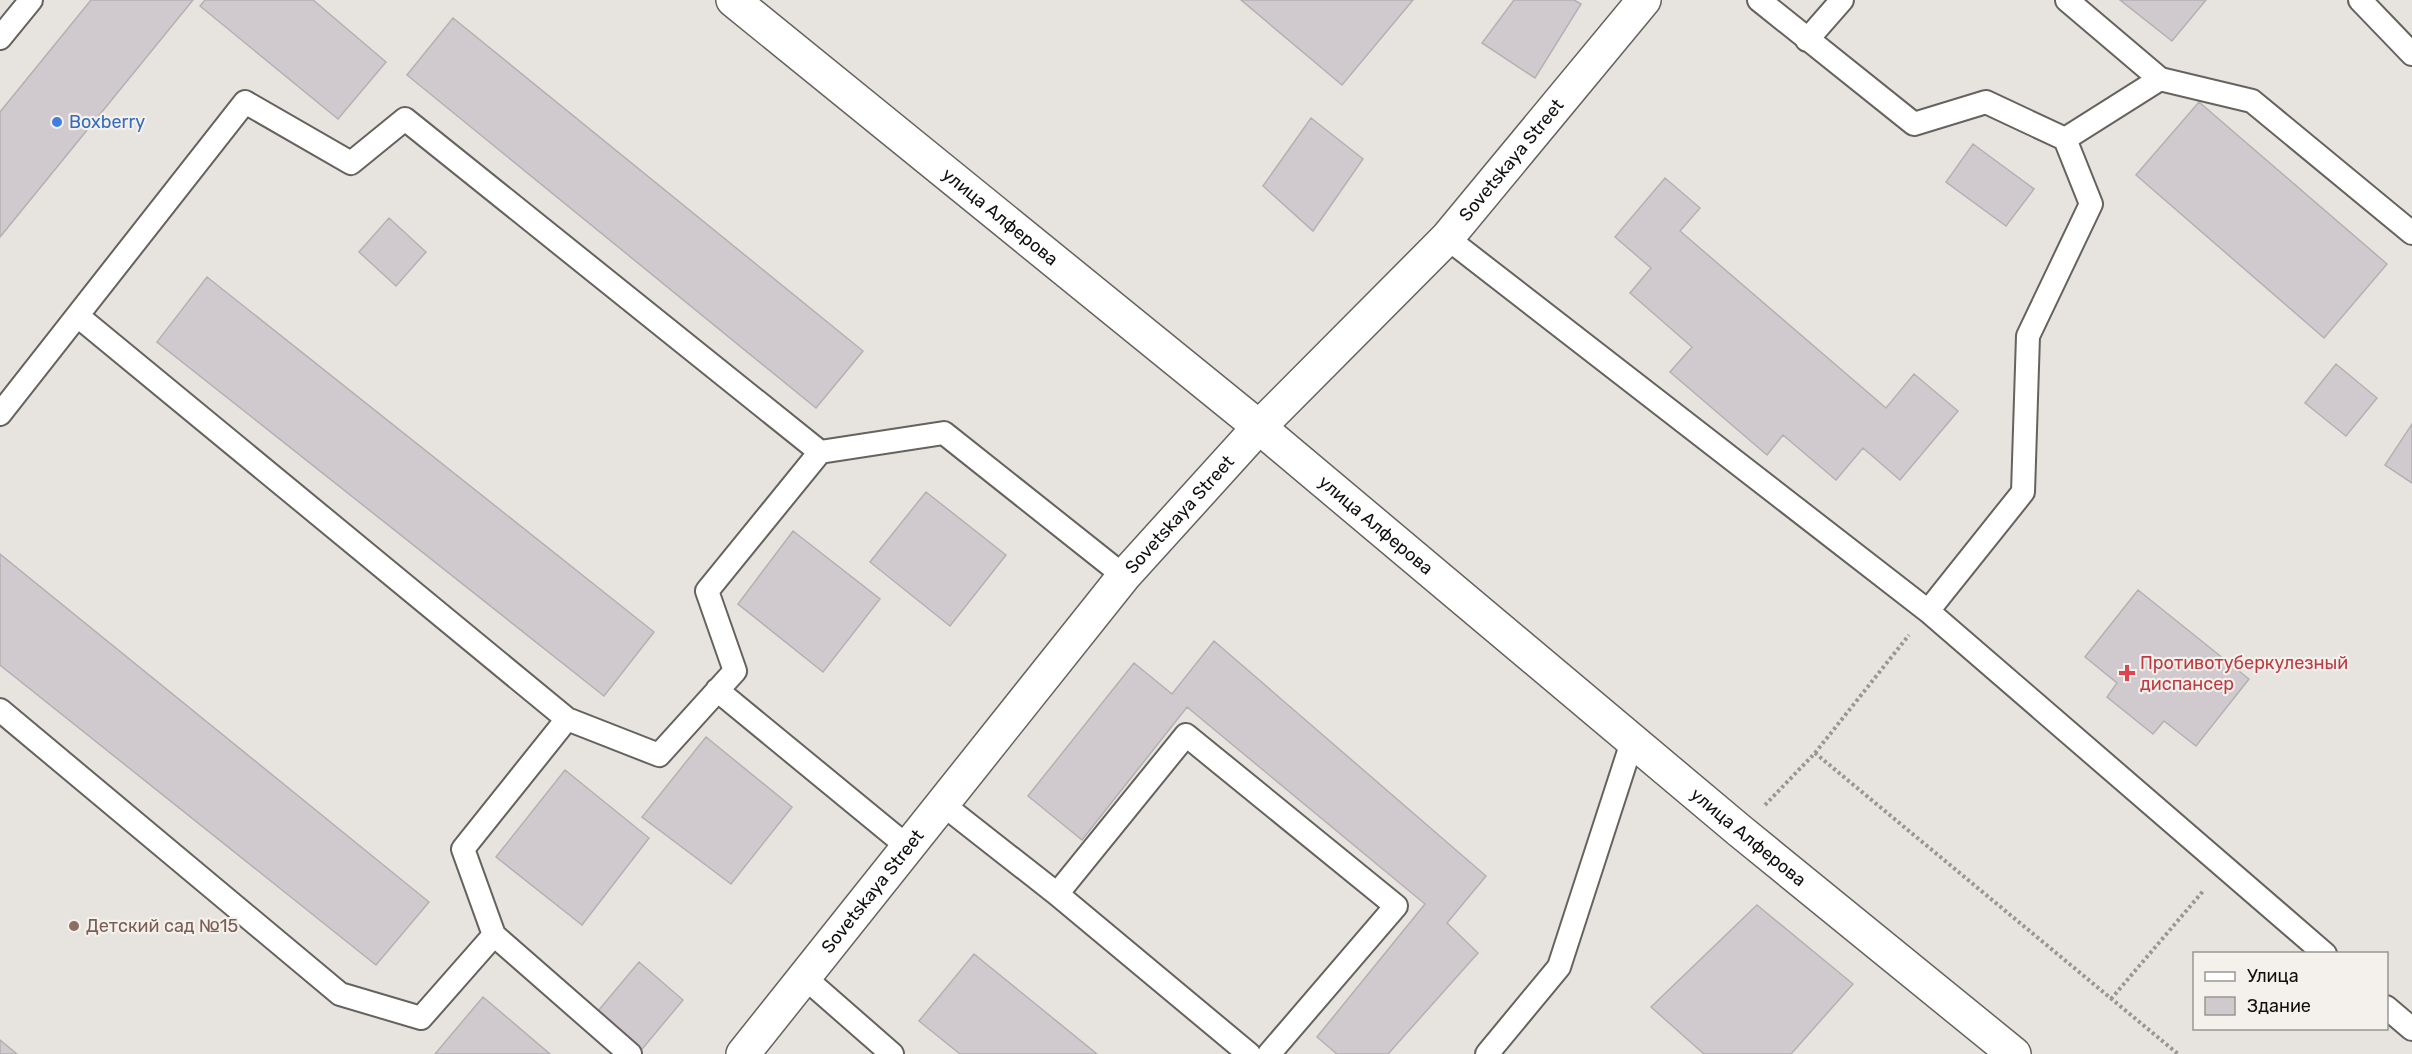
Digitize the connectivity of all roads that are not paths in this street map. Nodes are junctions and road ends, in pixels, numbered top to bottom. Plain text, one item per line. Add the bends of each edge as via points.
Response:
1 (31, 0) edge
2 (733, 0) edge
3 (1644, 0) edge
4 (1759, 0) edge
5 (1842, 0) edge
6 (2067, 0) edge
7 (2360, 0) edge
8 (0, 38) edge
9 (1807, 39) junction
10 (2412, 54) edge
11 (2160, 79) junction
12 (2065, 139) junction
13 (2412, 233) edge
14 (1447, 238) junction
15 (79, 317) junction
16 (0, 414) edge
17 (1258, 427) junction
18 (820, 452) junction
19 (1124, 576) junction
20 (1928, 611) junction
21 (717, 690) junction
22 (0, 710) edge
23 (567, 719) junction
24 (1632, 742) junction
25 (941, 803) junction
26 (908, 847) junction
27 (1056, 894) junction
28 (494, 935) junction
29 (2323, 952) edge
30 (804, 977) junction
31 (2388, 1009) edge
32 (2412, 1029) edge
33 (630, 1054) edge
34 (743, 1054) edge
35 (892, 1054) edge
36 (1249, 1054) edge
37 (1269, 1054) edge
38 (1487, 1054) edge
39 (2014, 1054) edge

1 - 8 lane
2 - 17 street, улица Алферова
3 - 14 street, Sovetskaya Street
4 - 9 lane
5 - 9 lane
6 - 11 lane
7 - 10 lane
9 - 12 lane via 1914,124 1986,102
11 - 12 lane
11 - 13 lane via 2252,101
12 - 20 lane via 2091,204 2028,336 2023,492
14 - 17 street, Sovetskaya Street
14 - 20 lane
15 - 16 lane
15 - 18 lane via 244,102 351,163 405,119
15 - 23 lane
17 - 19 street, Sovetskaya Street
17 - 24 street, улица Алферова
18 - 19 lane via 944,433
18 - 21 lane via 707,591 735,670
19 - 25 street, Sovetskaya Street
20 - 29 lane
21 - 23 lane via 659,755
21 - 26 lane
22 - 28 lane via 340,993 421,1018
23 - 28 lane via 463,849
24 - 38 lane via 1559,967
24 - 39 street, улица Алферова
25 - 26 street, Sovetskaya Street
25 - 27 lane
26 - 30 street, Sovetskaya Street
27 - 36 lane
27 - 37 lane via 1186,735 1396,906
28 - 33 lane
30 - 34 street, Sovetskaya Street
30 - 35 lane
31 - 32 lane

